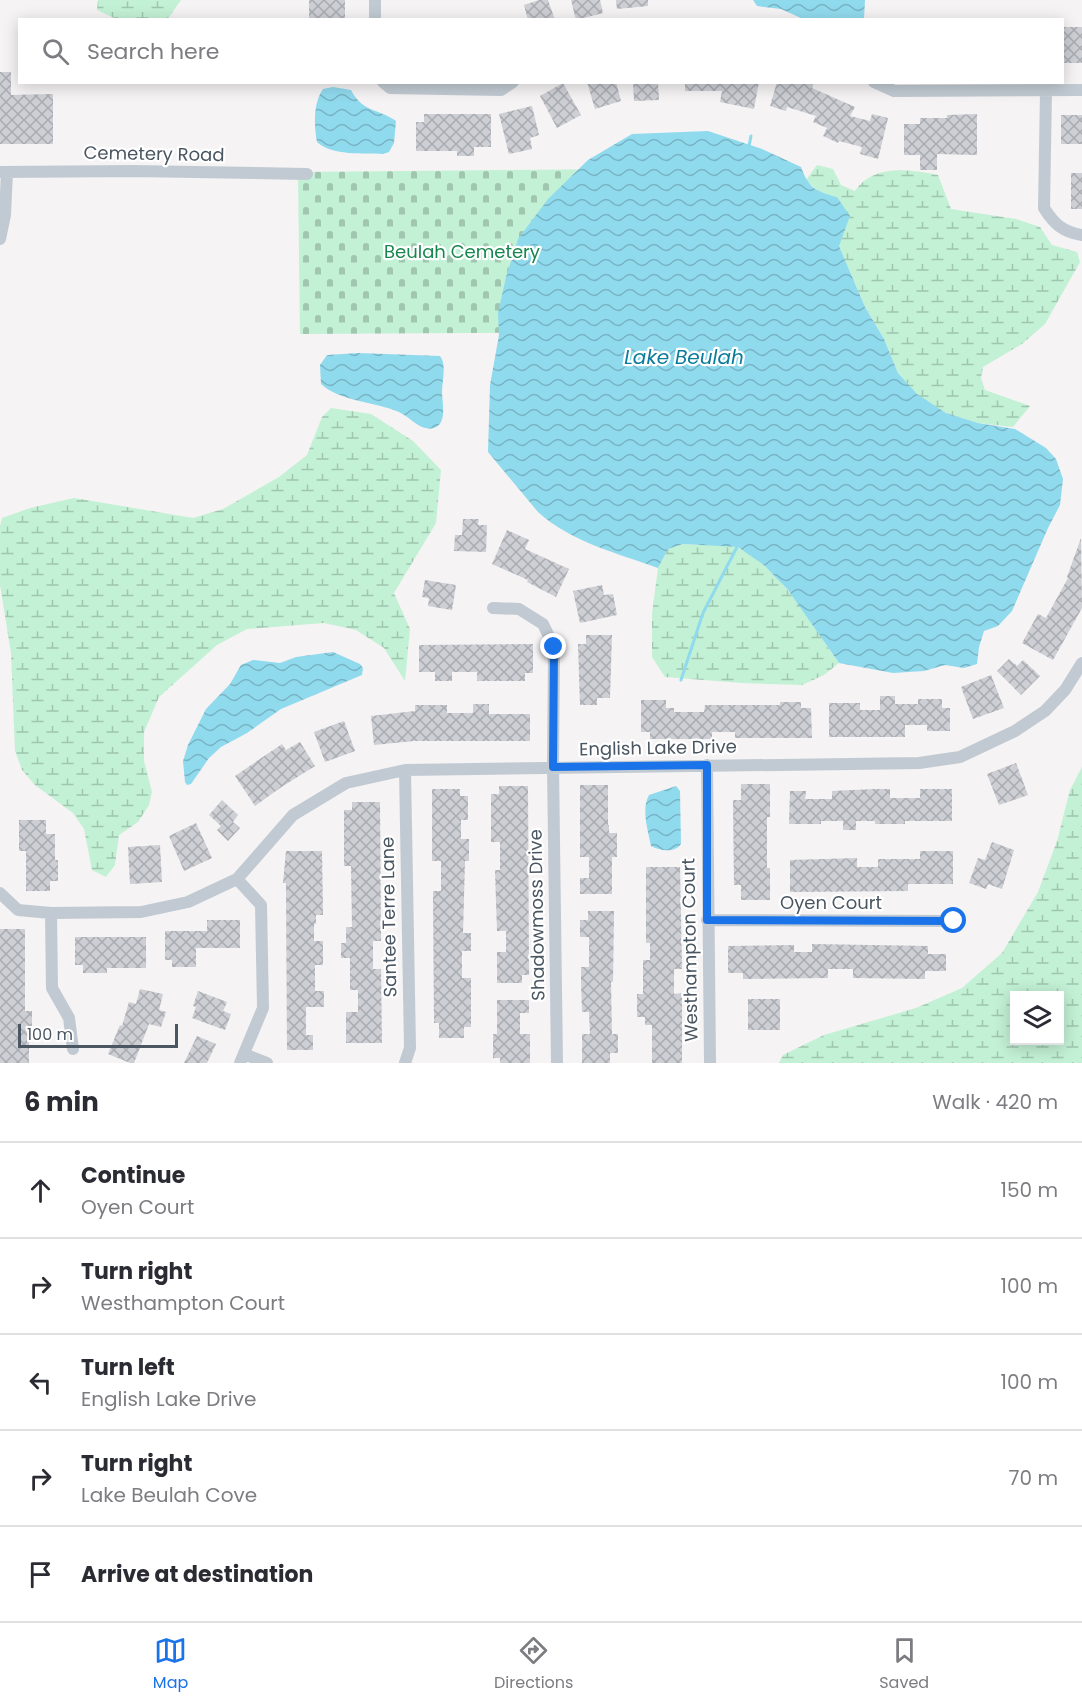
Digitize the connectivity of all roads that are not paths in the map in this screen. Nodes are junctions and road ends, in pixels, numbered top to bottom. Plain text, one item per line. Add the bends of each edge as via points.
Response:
1 (375, 0) edge
2 (375, 18) edge
3 (385, 84) edge
4 (510, 84) edge
5 (878, 84) edge
6 (1082, 90) edge
7 (1046, 91) junction
8 (4, 172) edge
9 (307, 174) dead end
10 (1082, 235) edge
11 (0, 239) edge
12 (493, 608) dead end
13 (1082, 663) edge
14 (707, 765) junction
15 (553, 767) junction
16 (405, 770) junction
17 (237, 879) junction
18 (0, 893) edge
19 (51, 913) junction
20 (707, 920) junction
21 (954, 921) dead end
22 (73, 1049) dead end
23 (242, 1059) edge
24 (710, 1062) edge
25 (267, 1063) edge
26 (404, 1063) edge
27 (413, 1063) edge
28 (557, 1063) edge

1 - 2 street
3 - 4 street via 390,88 501,90
5 - 7 street via 894,91
6 - 7 street
7 - 10 street via 1044,207 1054,223 1069,233
8 - 9 street, Cemetery Road
8 - 11 street via 5,215
12 - 15 street, Shadowmoss Drive via 519,609 543,624 554,647
13 - 14 street, English Lake Drive via 1065,690 1045,711 1016,732 960,757 919,763
14 - 15 street, English Lake Drive
14 - 20 street, Westhampton Court
15 - 16 street, English Lake Drive
15 - 28 street, Shadowmoss Drive
16 - 17 street, English Lake Drive via 346,783 292,815
16 - 26 street, Santee Terre Lane via 410,1048
17 - 19 street, English Lake Drive via 188,902 141,912
17 - 23 street via 261,905 263,1008
18 - 19 street, English Lake Drive via 18,910
19 - 22 street via 52,987 69,1018
20 - 21 street, Oyen Court
20 - 24 street, Westhampton Court
23 - 25 street
26 - 27 street

